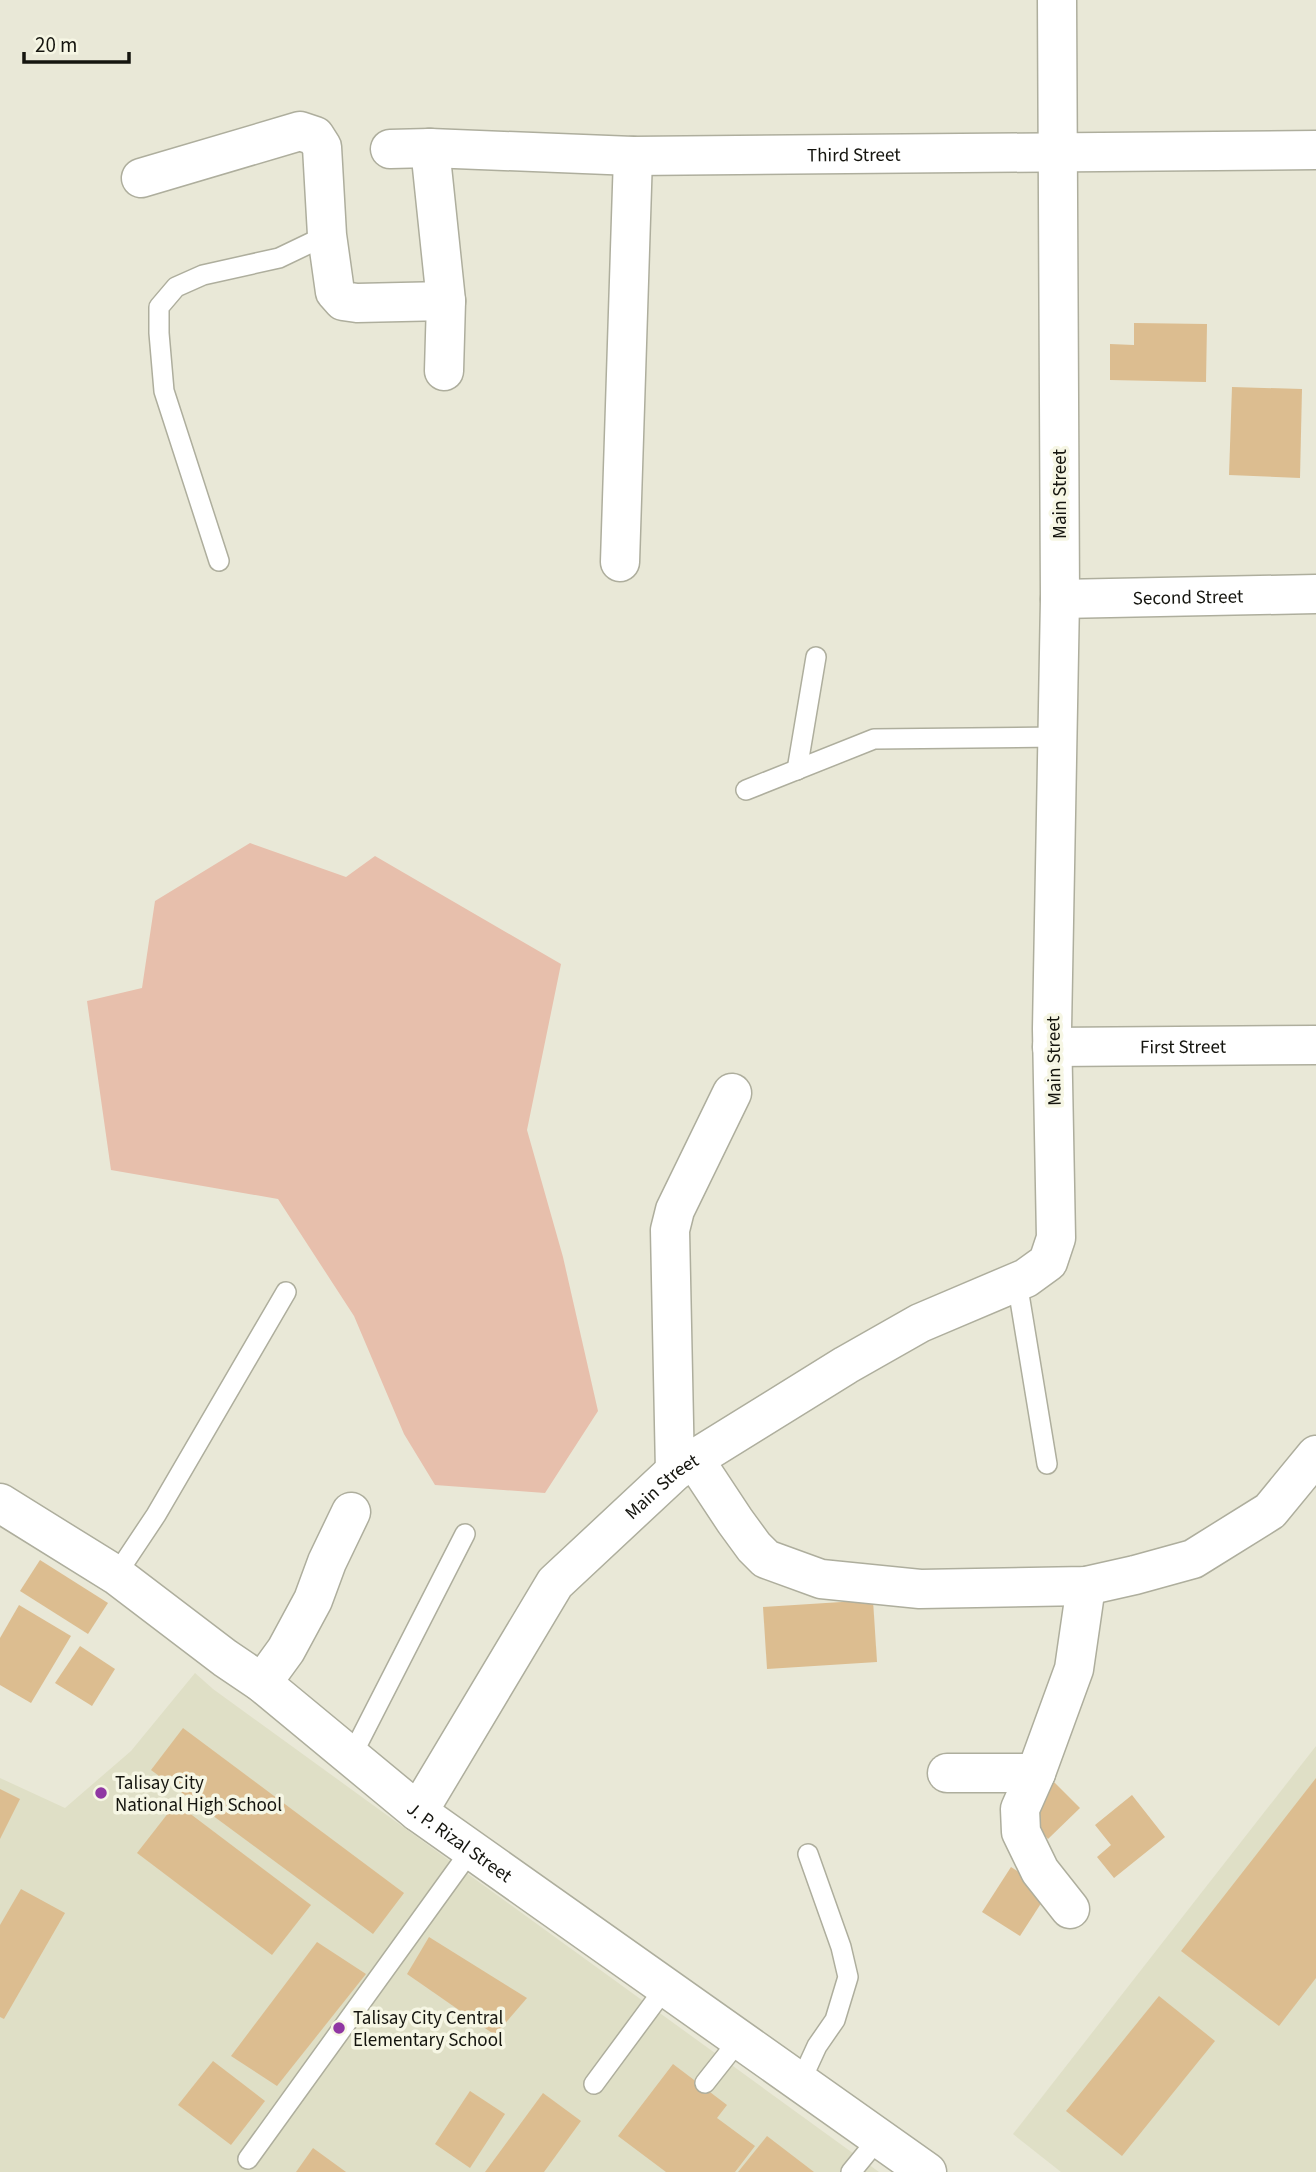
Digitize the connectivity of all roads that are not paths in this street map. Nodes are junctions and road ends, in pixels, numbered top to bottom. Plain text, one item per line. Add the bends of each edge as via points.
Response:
1 (1057, 0) edge
2 (430, 148) junction
3 (390, 149) dead end
4 (1316, 150) edge
5 (1056, 153) junction
6 (634, 156) junction
7 (141, 178) dead end
8 (327, 235) junction
9 (446, 301) junction
10 (444, 371) dead end
11 (219, 561) dead end
12 (620, 562) dead end
13 (1316, 594) edge
14 (1060, 599) junction
15 (816, 657) dead end
16 (1058, 737) junction
17 (797, 770) junction
18 (746, 790) dead end
19 (1316, 1045) edge
20 (1052, 1047) junction
21 (732, 1093) dead end
22 (1017, 1282) junction
23 (286, 1292) dead end
24 (1316, 1455) edge
25 (1047, 1464) dead end
26 (685, 1465) junction
27 (0, 1503) edge
28 (351, 1512) dead end
29 (465, 1534) dead end
30 (116, 1575) junction
31 (1086, 1586) junction
32 (262, 1683) junction
33 (351, 1757) junction
34 (947, 1773) dead end
35 (1036, 1773) junction
36 (418, 1812) junction
37 (471, 1850) junction
38 (808, 1854) dead end
39 (1070, 1909) dead end
40 (665, 1988) junction
41 (739, 2040) junction
42 (705, 2083) dead end
43 (800, 2083) junction
44 (594, 2084) dead end
45 (878, 2138) junction
46 (248, 2159) dead end
47 (851, 2172) edge
48 (927, 2172) edge

1 - 5 street, Main Street
2 - 3 street, Third Street
2 - 6 street, Third Street
2 - 9 street
4 - 5 street, Third Street
5 - 6 street, Third Street
5 - 14 street, Main Street
6 - 12 street
7 - 8 street via 300,131 315,136 322,147
8 - 9 street via 335,292 343,301
8 - 11 lane via 279,258 202,275 176,287 159,307 164,391
9 - 10 street
13 - 14 street, Second Street
14 - 16 street, Main Street
15 - 17 lane
16 - 17 lane via 874,739
16 - 20 street, Main Street
17 - 18 lane
19 - 20 street, First Street
20 - 22 street, Main Street via 1056,1238 1048,1262
21 - 26 street via 675,1210 670,1230
22 - 25 lane
22 - 26 street, Main Street via 920,1323
23 - 30 lane
24 - 31 street via 1270,1511 1192,1559
26 - 31 street via 766,1559 821,1579 920,1589
26 - 36 street, Main Street via 555,1583
27 - 30 street, J. P. Rizal Street
28 - 32 street via 313,1600
29 - 33 lane
30 - 32 street, J. P. Rizal Street
31 - 35 street via 1074,1669
32 - 33 street, J. P. Rizal Street
33 - 36 street, J. P. Rizal Street
34 - 35 street
35 - 39 street via 1020,1809 1021,1832 1040,1871
36 - 37 street, J. P. Rizal Street
37 - 40 street, J. P. Rizal Street
37 - 46 lane
38 - 43 lane via 848,1977 835,2020
40 - 41 street, J. P. Rizal Street
40 - 44 lane
41 - 42 lane
41 - 43 street, J. P. Rizal Street
43 - 45 street, J. P. Rizal Street
45 - 47 lane
45 - 48 street, J. P. Rizal Street

